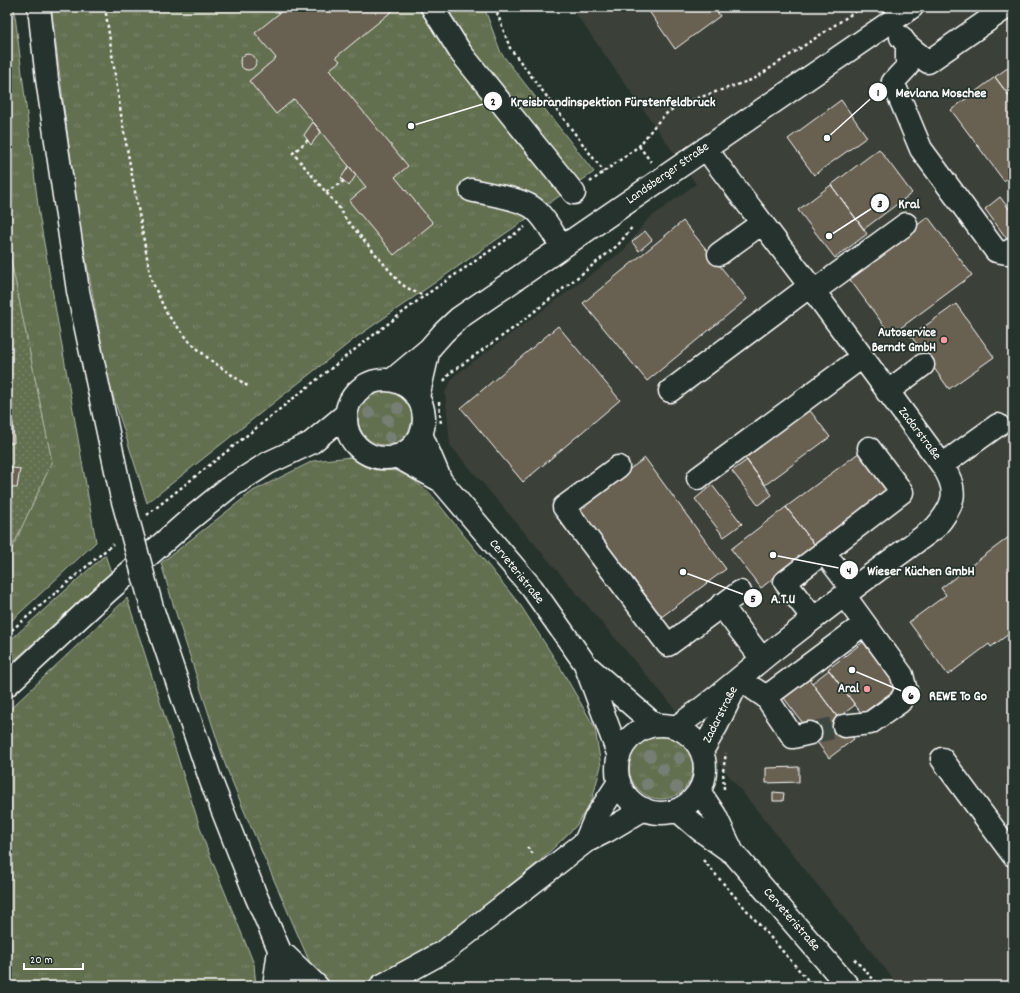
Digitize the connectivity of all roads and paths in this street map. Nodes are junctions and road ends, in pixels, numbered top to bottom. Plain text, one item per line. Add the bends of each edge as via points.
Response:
1 (39, 7) edge
2 (105, 7) edge
3 (432, 7) edge
4 (495, 7) edge
5 (862, 7) edge
6 (912, 7) edge
7 (1008, 7) edge
8 (891, 21) junction
9 (907, 45) junction
10 (308, 140) dead end
11 (639, 146) junction
12 (706, 148) junction
13 (653, 165) dead end
14 (344, 181) dead end
15 (471, 190) dead end
16 (326, 192) junction
17 (574, 193) dead end
18 (541, 217) junction
19 (636, 220) dead end
20 (762, 223) junction
21 (906, 224) dead end
22 (562, 247) junction
23 (1013, 249) edge
24 (719, 254) dead end
25 (812, 288) junction
26 (424, 296) junction
27 (429, 348) junction
28 (862, 357) junction
29 (923, 364) dead end
30 (392, 380) junction
31 (442, 384) dead end
32 (249, 387) dead end
33 (670, 391) dead end
34 (887, 392) junction
35 (428, 396) junction
36 (345, 415) junction
37 (998, 425) dead end
38 (431, 431) junction
39 (311, 443) junction
40 (354, 445) junction
41 (868, 448) dead end
42 (396, 456) junction
43 (942, 465) junction
44 (618, 467) dead end
45 (698, 478) dead end
46 (441, 481) junction
47 (142, 519) dead end
48 (118, 539) dead end
49 (824, 552) junction
50 (740, 592) dead end
51 (848, 592) junction
52 (721, 605) junction
53 (813, 618) junction
54 (864, 624) junction
55 (7, 634) edge
56 (762, 659) junction
57 (586, 665) junction
58 (739, 680) junction
59 (7, 685) edge
60 (766, 697) junction
61 (655, 725) junction
62 (844, 726) tunnel mouth
63 (676, 727) junction
64 (810, 732) tunnel mouth
65 (726, 750) dead end
66 (702, 751) junction
67 (619, 756) junction
68 (942, 759) dead end
69 (619, 782) junction
70 (699, 791) junction
71 (724, 793) dead end
72 (644, 810) junction
73 (677, 810) junction
74 (585, 842) junction
75 (526, 847) dead end
76 (531, 852) dead end
77 (734, 854) junction
78 (1013, 856) edge
79 (703, 859) dead end
80 (279, 950) junction
81 (445, 951) junction
82 (274, 986) edge
83 (295, 986) edge
84 (317, 986) edge
85 (381, 986) edge
86 (414, 986) edge
87 (813, 986) edge
88 (848, 986) edge

1 - 80 main road, bridge via 78,291 121,494 153,611 211,781
2 - 32 path via 122,121 151,279 167,314 190,342
3 - 17 main road via 461,53
4 - 11 path via 510,48 604,172
5 - 11 path via 754,79 680,104 656,124
6 - 8 main road, Landsberger Straße
7 - 9 main road via 928,62
8 - 9 main road
8 - 12 main road, Landsberger Straße
9 - 23 main road via 908,67 893,82 921,149 996,251 1007,253
10 - 16 path via 294,153
11 - 13 path
12 - 20 main road, Zadarstraße
12 - 22 main road, Landsberger Straße
14 - 16 path
15 - 18 main road via 519,201 532,207
16 - 26 path via 401,284
18 - 22 main road
18 - 26 path
19 - 31 path via 618,245 515,327 450,373
20 - 24 main road
20 - 25 main road, Zadarstraße
21 - 25 main road
22 - 27 main road, Landsberger Straße via 459,318
25 - 28 main road, Zadarstraße
25 - 33 main road
26 - 47 path
27 - 30 main road, Landsberger Straße
27 - 35 main road
28 - 34 main road, Zadarstraße
28 - 45 main road
29 - 34 main road
30 - 35 main road
30 - 36 main road via 366,384 355,393
34 - 43 main road, Zadarstraße
35 - 38 path
35 - 38 main road via 422,405 424,422
36 - 39 main road
36 - 40 main road via 346,428
37 - 43 main road
38 - 42 main road via 411,448
38 - 46 main road, Cerveteristraße
39 - 40 main road
39 - 59 main road via 268,463 189,520
40 - 42 main road via 374,457
41 - 49 main road via 902,492
42 - 46 main road, Cerveteristraße
43 - 51 main road, Zadarstraße via 948,474 953,494 946,516 935,528
44 - 52 main road via 564,507 668,645
46 - 57 main road, Cerveteristraße via 532,588
48 - 55 path
49 - 51 main road
49 - 53 main road via 785,582
50 - 52 main road
51 - 53 main road, Zadarstraße
51 - 54 main road
52 - 56 main road
53 - 56 main road, Zadarstraße
54 - 60 main road
54 - 62 main road via 902,675 906,691 900,702 870,723
56 - 58 main road, Zadarstraße
57 - 61 main road, Cerveteristraße
57 - 67 main road, Cerveteristraße
58 - 60 main road
58 - 63 main road, Zadarstraße
58 - 66 main road, Zadarstraße
60 - 64 main road via 793,737
61 - 63 main road, Cerveteristraße
61 - 67 main road, Cerveteristraße via 633,734
63 - 66 main road, Cerveteristraße via 688,734
65 - 71 path via 723,771
66 - 70 main road via 705,774
67 - 69 main road, Cerveteristraße
68 - 78 main road
69 - 72 main road, Cerveteristraße via 624,793
69 - 74 main road via 596,817
70 - 73 main road via 688,804
70 - 77 main road, Cerveteristraße via 715,815
72 - 73 main road
72 - 74 main road
73 - 77 main road, Cerveteristraße
74 - 81 main road
75 - 76 path
77 - 88 main road, Cerveteristraße
79 - 87 path
80 - 82 main road
80 - 83 main road
80 - 84 main road
81 - 85 main road
81 - 86 main road

